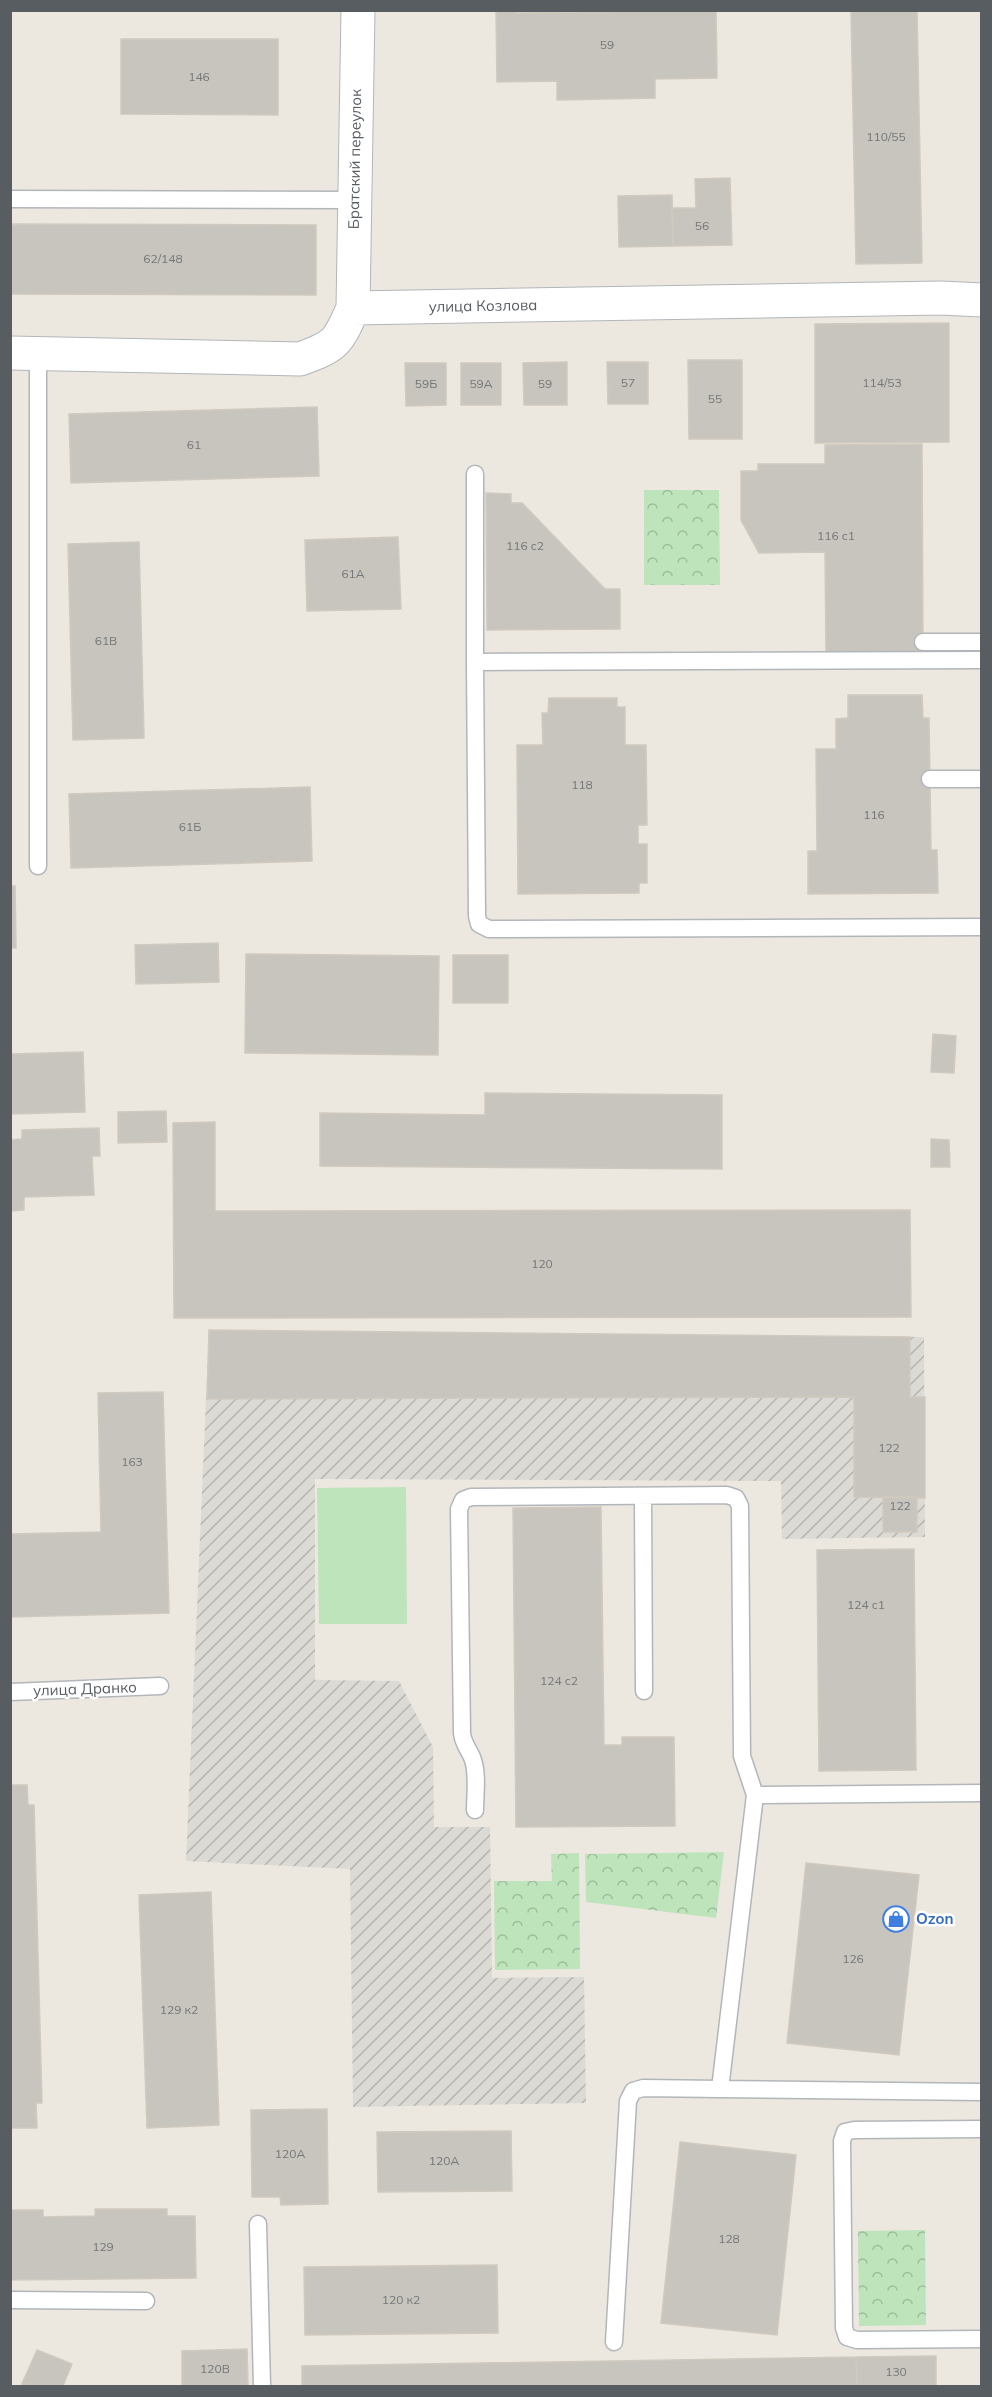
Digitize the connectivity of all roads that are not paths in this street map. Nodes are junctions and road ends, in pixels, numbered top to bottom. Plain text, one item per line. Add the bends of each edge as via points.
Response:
1 (358, 10) edge
2 (10, 199) edge
3 (354, 200) junction
4 (981, 300) edge
5 (353, 308) junction
6 (24, 354) edge
7 (475, 474) dead end
8 (923, 642) dead end
9 (981, 642) edge
10 (981, 660) edge
11 (476, 662) junction
12 (930, 779) dead end
13 (981, 779) edge
14 (38, 866) dead end
15 (981, 927) edge
16 (643, 1496) junction
17 (160, 1686) dead end
18 (644, 1691) dead end
19 (10, 1692) edge
20 (981, 1793) edge
21 (755, 1795) junction
22 (475, 1810) dead end
23 (720, 2089) junction
24 (981, 2092) edge
25 (981, 2129) edge
26 (258, 2224) dead end
27 (10, 2300) edge
28 (146, 2301) dead end
29 (981, 2339) edge
30 (614, 2342) dead end
31 (262, 2386) edge

1 - 3 street, Братский переулок
2 - 3 lane
3 - 5 street, Братский переулок
4 - 5 street, улица Козлова
5 - 6 street via 340,337 327,350 300,359
6 - 14 lane
7 - 11 lane
8 - 9 lane
10 - 11 lane
11 - 15 lane via 479,924 489,929
12 - 13 lane
16 - 18 lane
16 - 21 lane via 727,1495 736,1498 740,1506 742,1756
16 - 22 lane via 463,1500 459,1509 462,1733 463,1744 475,1766
17 - 19 lane, улица Дранко
20 - 21 lane
21 - 23 lane
23 - 24 lane
23 - 30 lane via 643,2088 633,2091 628,2101
25 - 29 lane via 854,2130 845,2132 842,2141 847,2337
26 - 31 lane
27 - 28 lane

